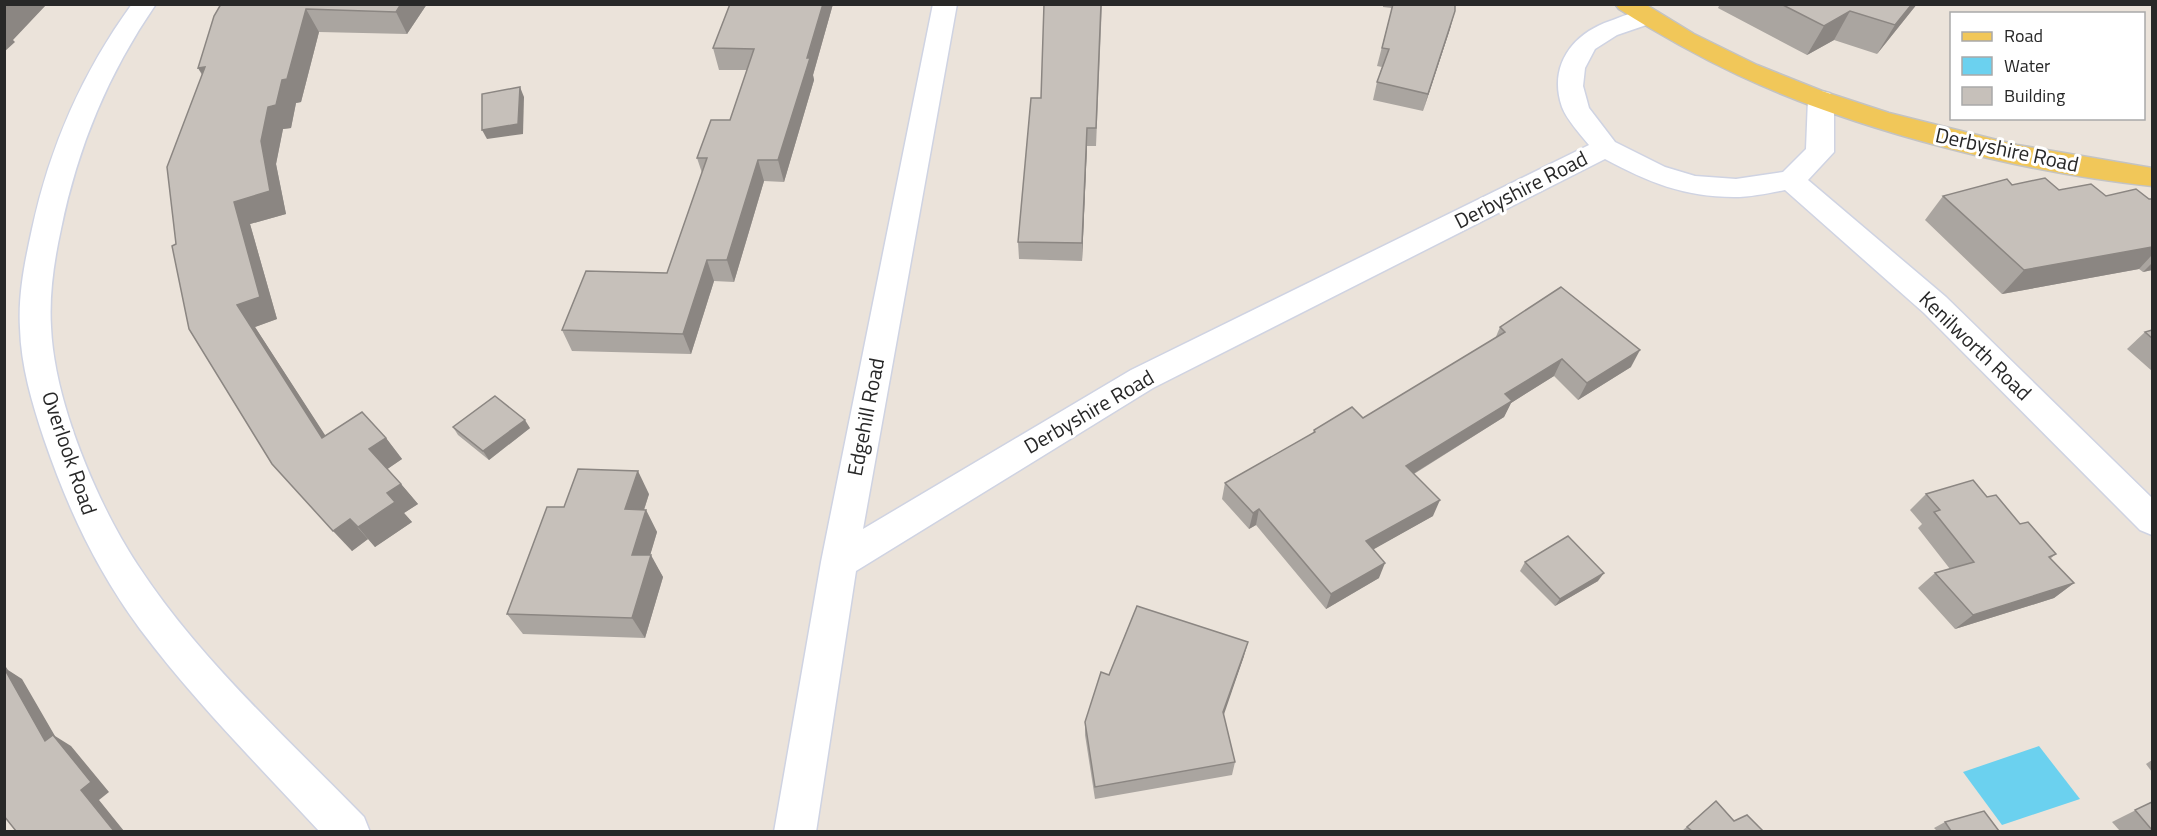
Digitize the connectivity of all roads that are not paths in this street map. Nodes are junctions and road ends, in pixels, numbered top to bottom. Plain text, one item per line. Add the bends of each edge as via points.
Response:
1 (144, 4) edge
2 (945, 4) edge
3 (1637, 11) edge
4 (1821, 99) junction
5 (1605, 148) junction
6 (2152, 177) edge
7 (1791, 180) junction
8 (2152, 520) edge
9 (839, 562) junction
10 (349, 831) edge
11 (795, 831) edge

1 - 10 street, Overlook Road via 89,92 55,190 39,259 35,328 47,400 80,494 123,573 182,654
2 - 9 street, Edgehill Road
3 - 4 main road, Derbyshire Road via 1724,58
3 - 5 street, Derbyshire Road via 1586,44 1572,68 1569,86 1576,109
4 - 6 main road, Derbyshire Road via 1895,124 2021,156
4 - 7 street via 1820,152
5 - 7 street via 1655,174 1695,185 1736,188
5 - 9 street, Derbyshire Road via 1142,379
7 - 8 street, Kenilworth Road via 1935,305
9 - 11 street, Edgehill Road

